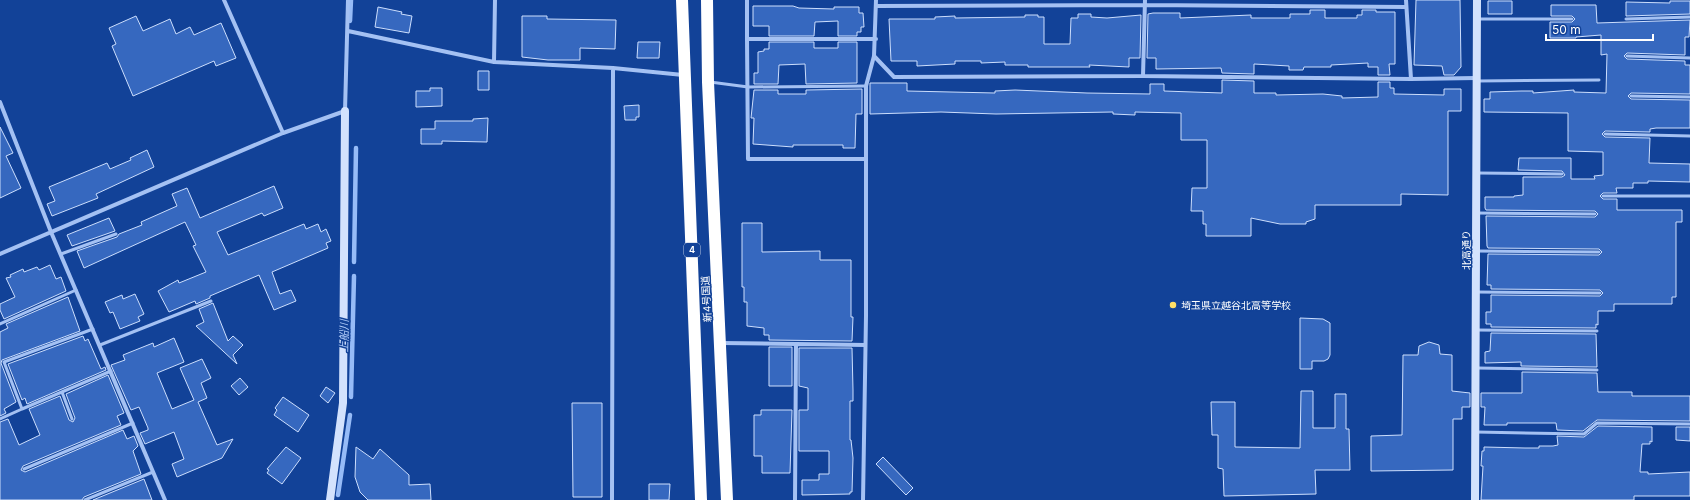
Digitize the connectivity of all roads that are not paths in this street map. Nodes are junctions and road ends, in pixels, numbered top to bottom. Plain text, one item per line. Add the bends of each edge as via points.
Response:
1 (224, 0) edge
2 (348, 0) edge
3 (495, 0) edge
4 (682, 0) edge
5 (707, 0) edge
6 (747, 0) edge
7 (876, 0) edge
8 (1406, 0) edge
9 (1477, 0) edge
10 (1144, 3) edge
11 (876, 6) junction
12 (1406, 7) junction
13 (1690, 17) edge
14 (1477, 19) junction
15 (1572, 19) dead end
16 (1626, 19) dead end
17 (348, 31) junction
18 (747, 39) junction
19 (876, 39) junction
20 (874, 56) junction
21 (1628, 56) dead end
22 (1690, 58) edge
23 (494, 62) junction
24 (613, 68) junction
25 (686, 76) junction
26 (1143, 76) junction
27 (1412, 79) junction
28 (1477, 79) junction
29 (1600, 80) dead end
30 (708, 82) junction
31 (866, 86) junction
32 (748, 87) junction
33 (1631, 96) dead end
34 (1690, 97) edge
35 (0, 102) edge
36 (345, 111) junction
37 (283, 133) junction
38 (1605, 134) dead end
39 (1690, 136) edge
40 (866, 159) junction
41 (1476, 173) junction
42 (1562, 174) dead end
43 (1603, 196) dead end
44 (1690, 196) edge
45 (1476, 213) junction
46 (1596, 214) dead end
47 (51, 232) junction
48 (116, 234) dead end
49 (1476, 251) junction
50 (1599, 252) dead end
51 (0, 254) edge
52 (61, 254) junction
53 (76, 290) junction
54 (1476, 292) junction
55 (1600, 293) dead end
56 (211, 301) dead end
57 (0, 324) edge
58 (92, 329) junction
59 (1476, 330) junction
60 (1597, 330) dead end
61 (720, 343) junction
62 (796, 344) junction
63 (100, 345) junction
64 (864, 345) junction
65 (1476, 368) junction
66 (1597, 370) dead end
67 (111, 371) junction
68 (62, 392) junction
69 (22, 410) junction
70 (0, 419) edge
71 (72, 419) dead end
72 (133, 423) junction
73 (1690, 424) edge
74 (1476, 432) junction
75 (24, 469) dead end
76 (153, 472) junction
77 (85, 500) edge
78 (166, 500) edge
79 (330, 500) edge
80 (612, 500) edge
81 (701, 500) edge
82 (727, 500) edge
83 (795, 500) edge
84 (863, 500) edge
85 (1475, 500) edge

1 - 37 street
2 - 17 street
3 - 23 street
4 - 25 highway, 新4号国道 / 4
5 - 30 highway, 新4号国道
6 - 18 street
7 - 11 street
8 - 12 street
9 - 14 street, 北高通り
10 - 11 street
10 - 12 street
10 - 26 street
11 - 19 street
12 - 27 street
13 - 16 lane
14 - 15 lane
14 - 28 street, 北高通り
17 - 23 street
17 - 36 street
18 - 19 street
18 - 32 street
19 - 20 street
20 - 26 street via 894,76
20 - 31 street
21 - 22 lane
23 - 24 street
24 - 25 street
24 - 80 street
25 - 81 highway, 新4号国道 / 4
26 - 27 street
27 - 28 street
28 - 29 lane
28 - 41 street, 北高通り
30 - 32 lane
30 - 61 highway, 新4号国道
31 - 32 lane
31 - 40 street
32 - 40 street via 748,159
33 - 34 lane
35 - 47 street
36 - 37 street
36 - 79 street via 343,403
37 - 47 street
38 - 39 lane
40 - 64 street
41 - 42 lane
41 - 45 street, 北高通り
43 - 44 lane
45 - 46 lane
45 - 49 street, 北高通り
47 - 51 street
47 - 52 street
48 - 52 lane
49 - 50 lane
49 - 54 street, 北高通り
52 - 53 street
53 - 57 lane
53 - 58 street
54 - 55 lane
54 - 59 street, 北高通り
56 - 63 lane
58 - 63 street
58 - 69 lane via 4,362
59 - 60 lane
59 - 65 street, 北高通り
61 - 62 street
61 - 82 highway, 新4号国道
62 - 64 street
62 - 83 street
63 - 67 street
64 - 84 street
65 - 66 lane
65 - 74 street, 北高通り
67 - 68 lane
67 - 72 street
68 - 69 lane
68 - 71 lane
69 - 70 lane
72 - 75 lane
72 - 76 street
73 - 74 lane via 1597,424 1584,434
74 - 85 street, 北高通り
76 - 77 lane
76 - 78 street

